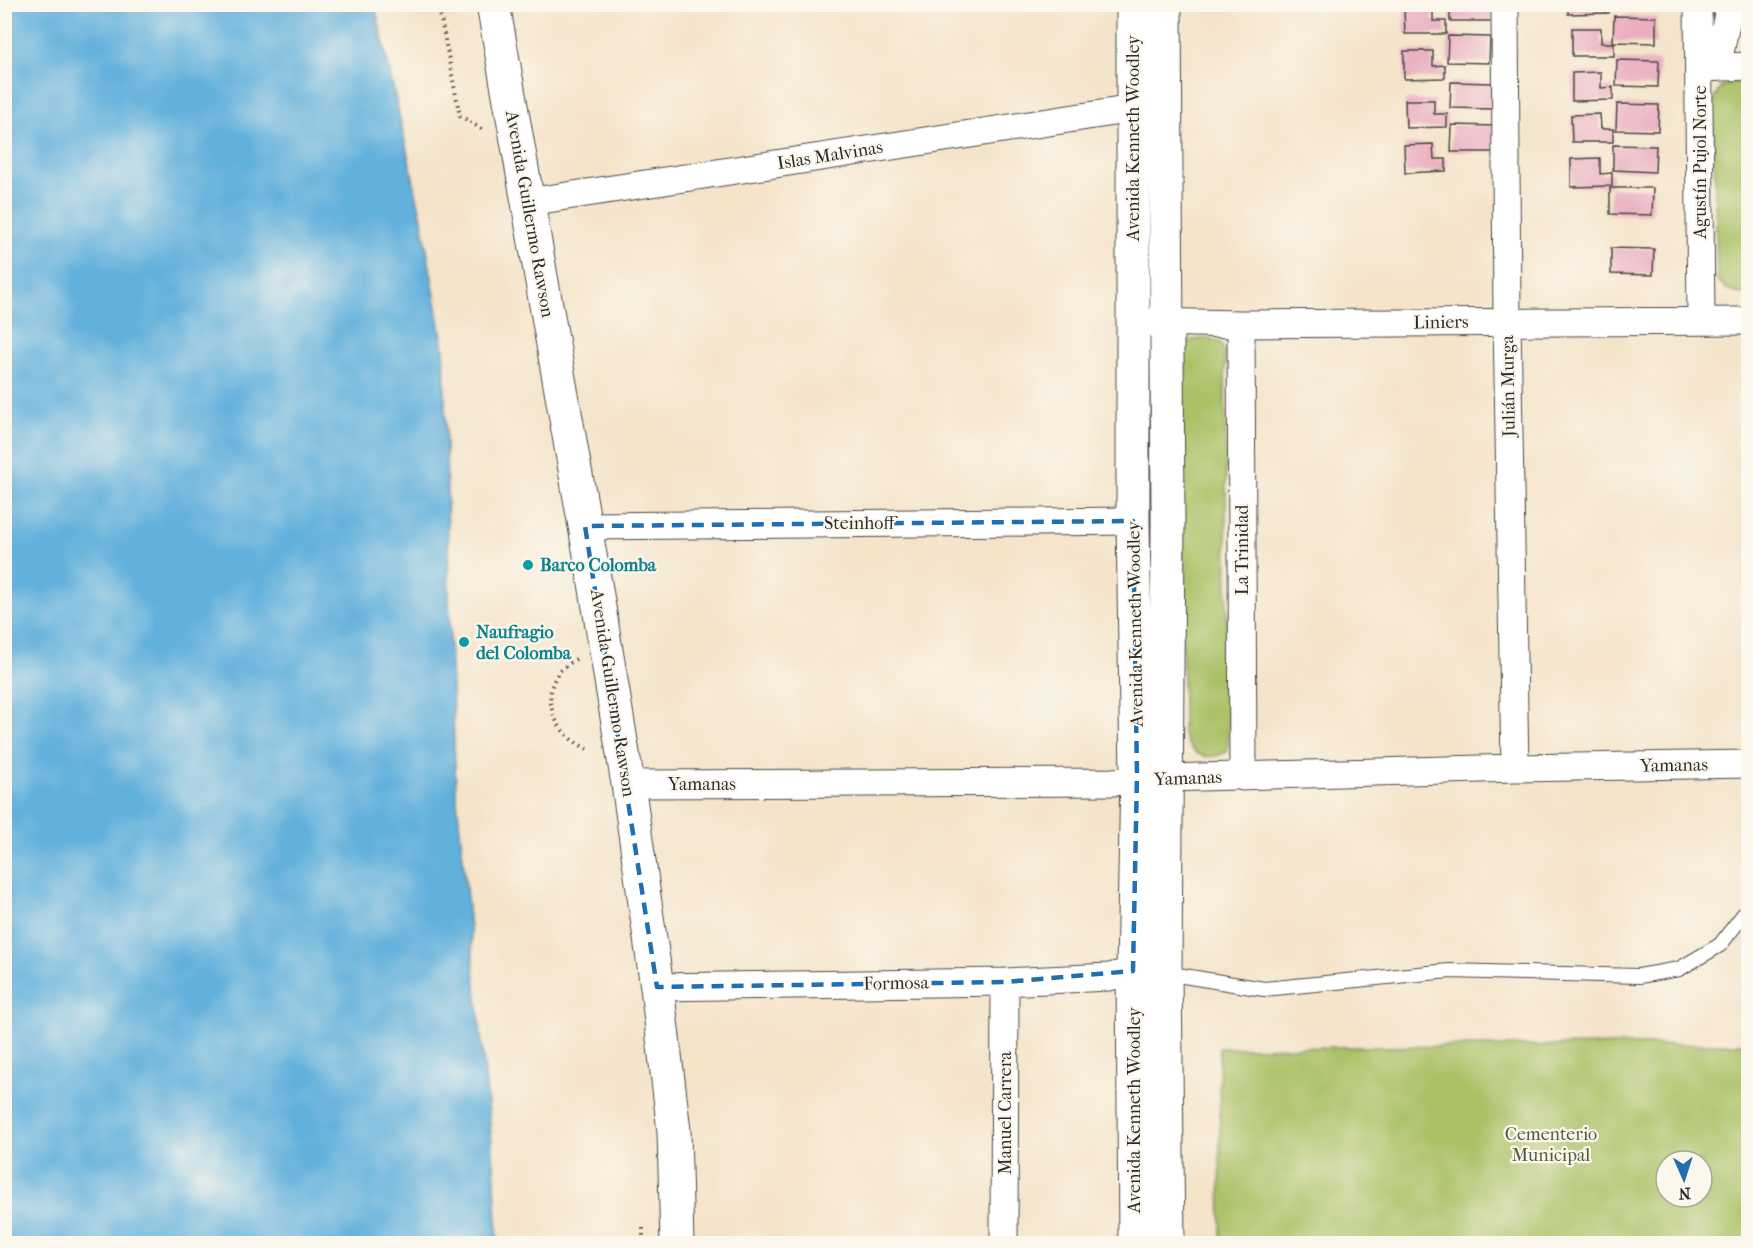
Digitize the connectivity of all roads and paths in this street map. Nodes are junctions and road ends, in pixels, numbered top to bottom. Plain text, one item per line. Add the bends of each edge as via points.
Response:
1 (438, 4) edge
2 (493, 4) edge
3 (1133, 4) edge
4 (1165, 4) edge
5 (1505, 4) edge
6 (1698, 4) edge
7 (1730, 4) edge
8 (1749, 66) edge
9 (1708, 68) junction
10 (1133, 109) junction
11 (484, 131) dead end
12 (528, 202) junction
13 (1701, 320) junction
14 (1507, 321) junction
15 (1749, 321) edge
16 (1134, 322) junction
17 (1167, 322) junction
18 (1241, 324) junction
19 (1133, 521) junction
20 (585, 526) junction
21 (578, 669) dead end
22 (590, 743) dead end
23 (1749, 764) edge
24 (1515, 768) junction
25 (1243, 777) junction
26 (1152, 779) junction
27 (628, 784) junction
28 (1744, 914) dead end
29 (1133, 971) junction
30 (1166, 973) junction
31 (1005, 981) junction
32 (657, 987) junction
33 (643, 1225) dead end
34 (643, 1244) edge
35 (677, 1244) edge
36 (1004, 1244) edge
37 (1135, 1244) edge
38 (1168, 1244) edge

1 - 11 path via 460,116
2 - 12 main road, Avenida Guillermo Rawson
3 - 10 main road, Avenida Kenneth Woodley
4 - 17 main road, Avenida Kenneth Woodley
5 - 14 street, Julián Murga
6 - 9 street, Agustín Pujol Norte
7 - 9 street
8 - 9 street
9 - 13 street, Agustín Pujol Norte
10 - 12 street, Islas Malvinas
10 - 16 main road, Avenida Kenneth Woodley
12 - 20 main road, Avenida Guillermo Rawson
13 - 14 street, Liniers
13 - 15 street, Liniers
14 - 18 street, Liniers
14 - 24 street, Julián Murga
16 - 17 street, Liniers
16 - 19 main road, Avenida Kenneth Woodley
17 - 18 street, Liniers
17 - 26 main road, Avenida Kenneth Woodley
18 - 25 street, La Trinidad
19 - 20 street, Steinhoff
19 - 26 main road, Avenida Kenneth Woodley
20 - 27 main road, Avenida Guillermo Rawson
21 - 22 path via 576,659 560,671 552,687 551,706 555,722 568,737 592,751
23 - 24 street, Yamanas
24 - 25 street, Yamanas
25 - 26 street, Yamanas
26 - 27 street, Yamanas
26 - 29 main road, Avenida Kenneth Woodley
26 - 30 main road, Avenida Kenneth Woodley
27 - 32 main road, Avenida Guillermo Rawson
28 - 30 lane via 1720,945 1679,969 1639,976 1449,971 1264,989
29 - 31 street, Formosa via 1109,976
29 - 37 main road, Avenida Kenneth Woodley
30 - 38 main road, Avenida Kenneth Woodley
31 - 32 street, Formosa
31 - 36 street, Manuel Carrera
32 - 35 main road, Avenida Guillermo Rawson via 674,1131
33 - 34 path

